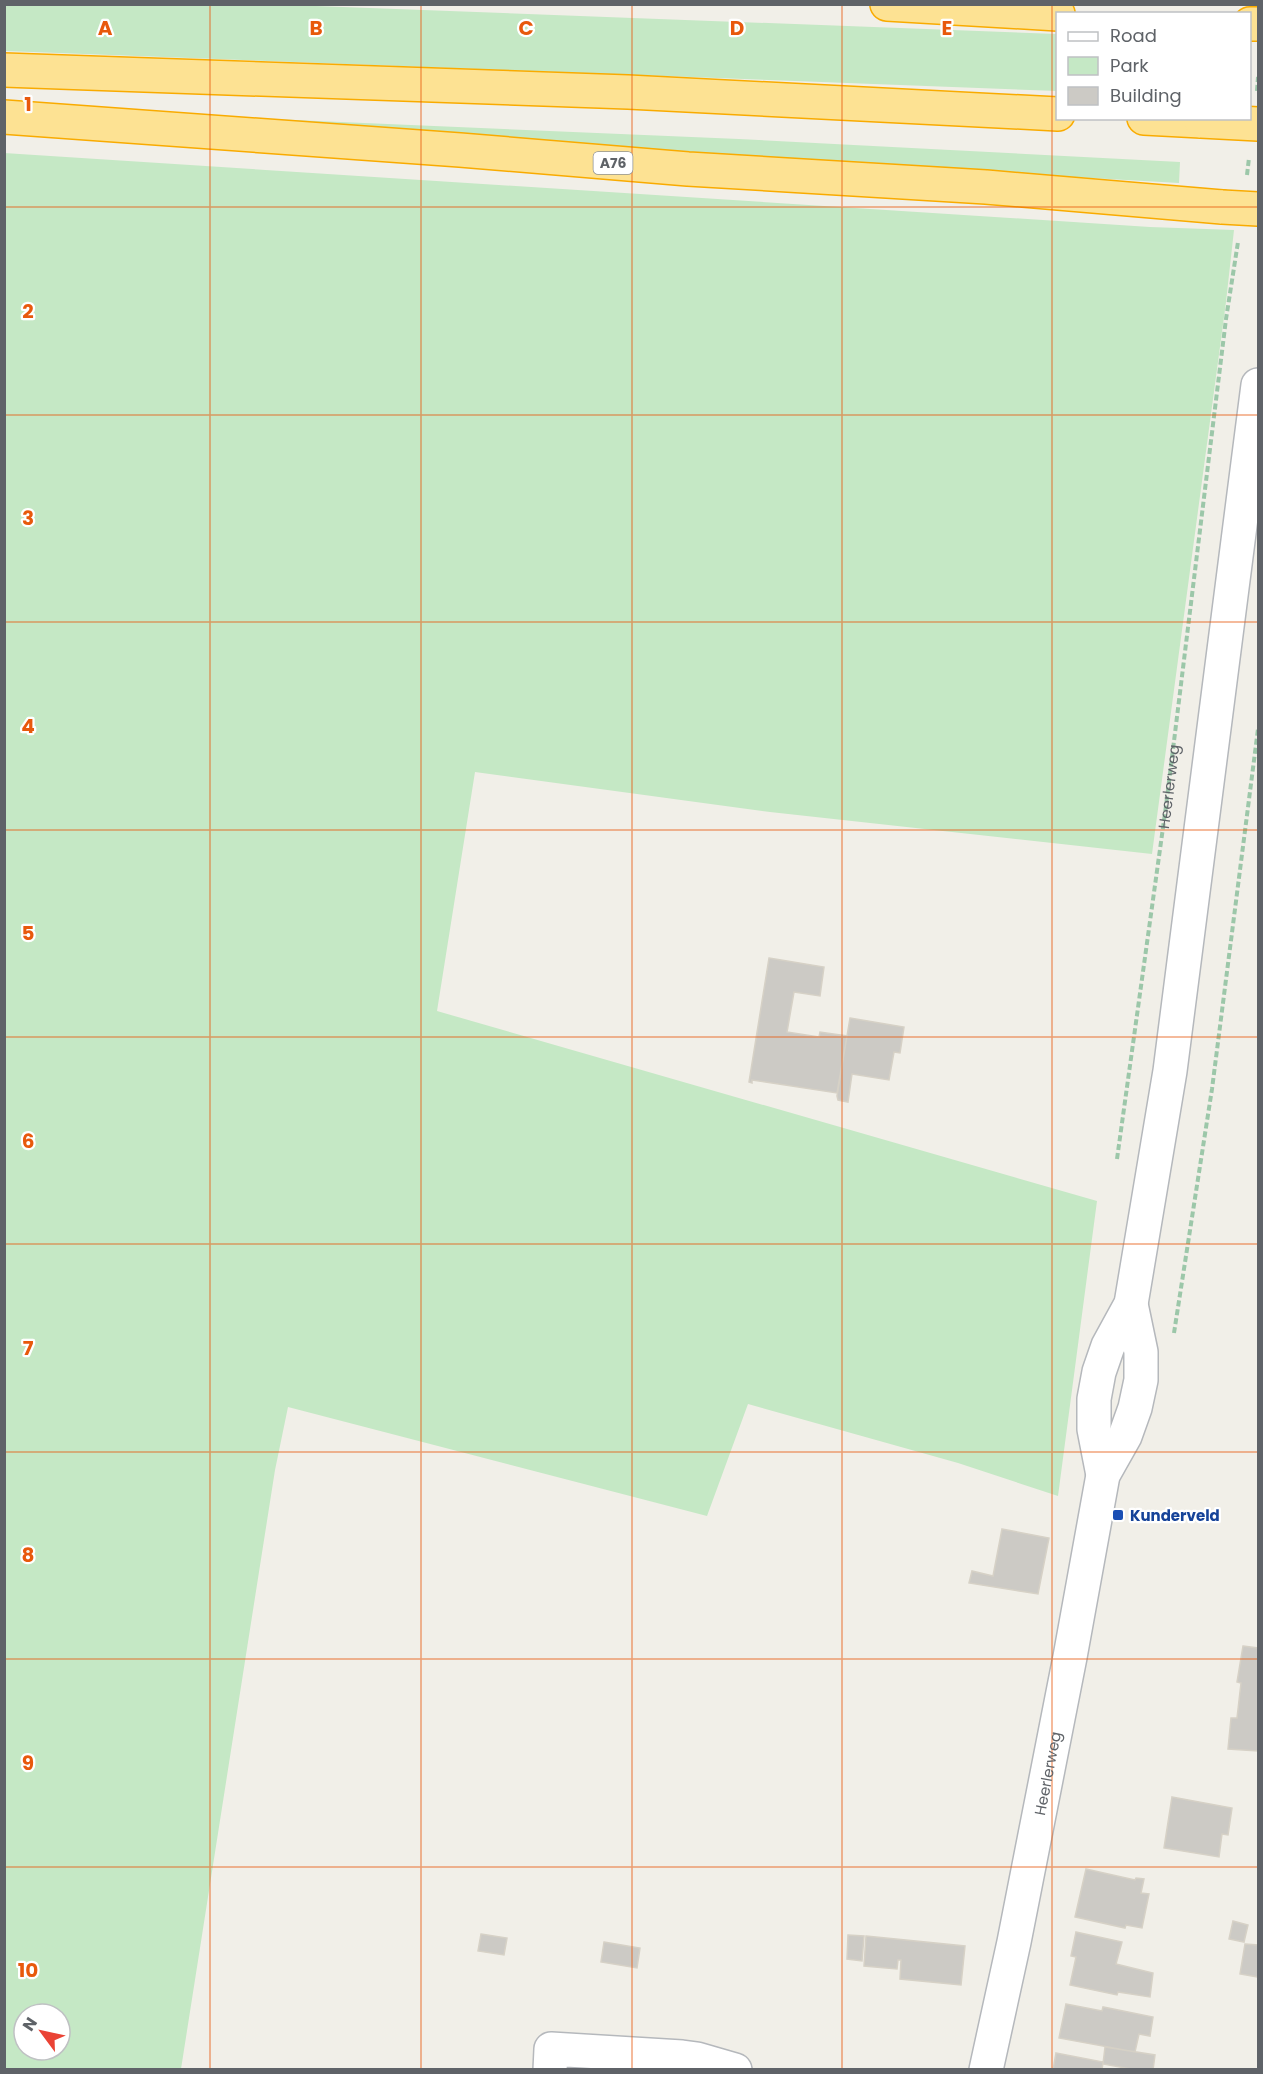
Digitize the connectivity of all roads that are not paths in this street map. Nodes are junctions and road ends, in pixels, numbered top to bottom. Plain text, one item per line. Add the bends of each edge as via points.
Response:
1 (887, 4) edge
2 (1056, 14) edge
3 (4, 70) edge
4 (1056, 114) edge
5 (4, 117) edge
6 (1172, 120) edge
7 (1258, 124) edge
8 (1258, 209) edge
9 (1258, 385) edge
10 (1131, 1304) junction
11 (1103, 1475) junction
12 (550, 2070) edge
13 (735, 2070) edge
14 (986, 2070) edge

1 - 2 highway
3 - 4 highway via 628,92
5 - 8 highway, A76, bridge
6 - 7 highway, bridge
9 - 10 street, Heerlerweg via 1170,1071
10 - 11 street, Heerlerweg via 1108,1346 1094,1399 1094,1429
10 - 11 street, Heerlerweg via 1141,1352 1141,1380 1125,1436
11 - 14 street, Heerlerweg
12 - 13 street via 551,2049 682,2057

